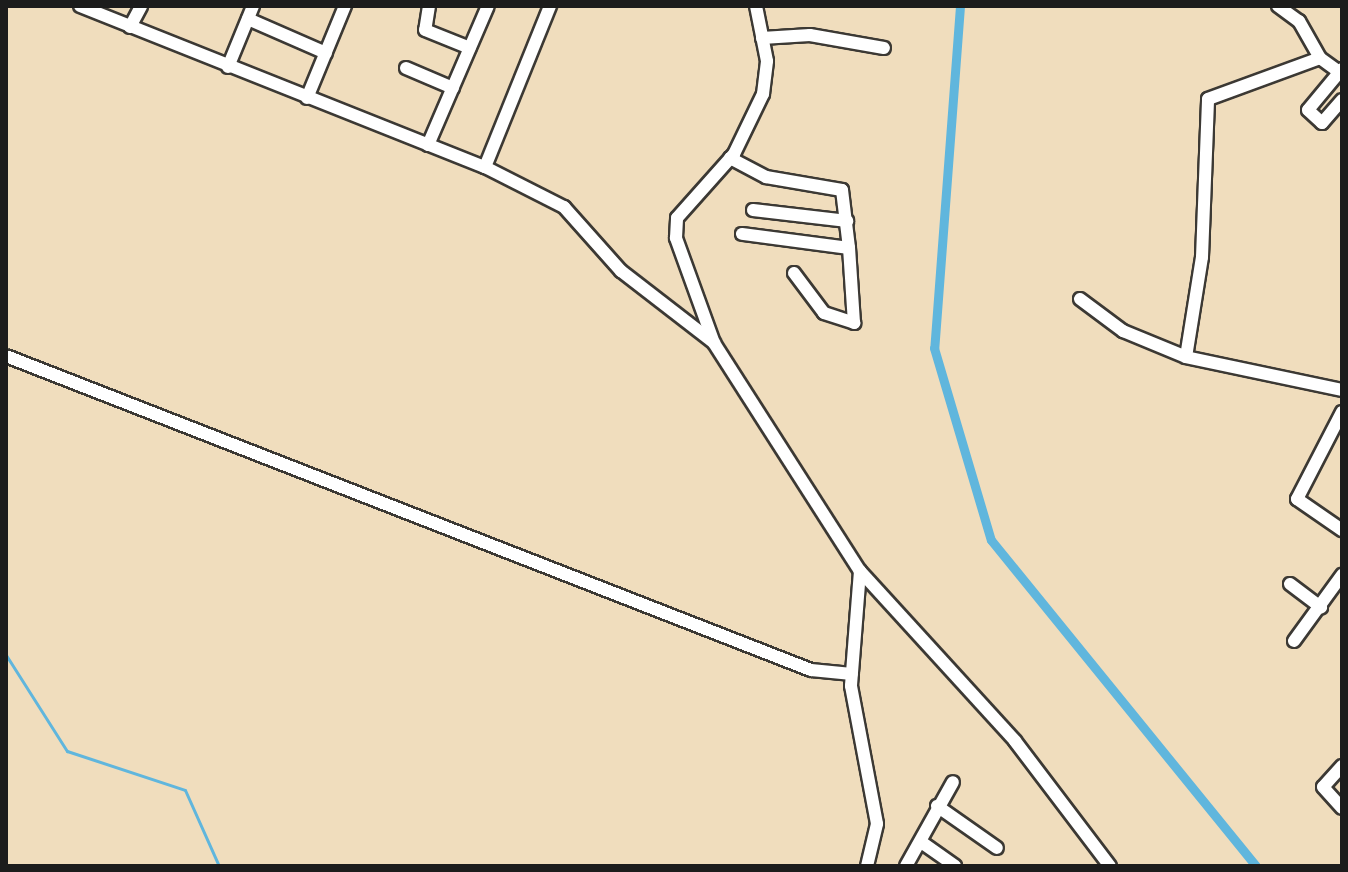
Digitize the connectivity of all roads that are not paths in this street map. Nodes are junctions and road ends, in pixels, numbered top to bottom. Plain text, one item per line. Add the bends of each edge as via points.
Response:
1 (141, 6) edge
2 (253, 6) edge
3 (429, 6) edge
4 (488, 6) edge
5 (550, 6) edge
6 (756, 6) edge
7 (1278, 6) edge
8 (86, 7) edge
9 (341, 7) edge
10 (248, 19) junction
11 (130, 27) junction
12 (762, 38) junction
13 (470, 48) junction
14 (884, 48) dead end
15 (326, 53) junction
16 (1320, 58) junction
17 (228, 67) junction
18 (406, 68) dead end
19 (1340, 70) edge
20 (453, 88) junction
21 (307, 98) junction
22 (1342, 100) edge
23 (428, 145) junction
24 (730, 158) junction
25 (485, 167) junction
26 (753, 210) dead end
27 (847, 221) junction
28 (742, 234) dead end
29 (849, 248) junction
30 (794, 273) dead end
31 (1080, 299) dead end
32 (714, 343) junction
33 (6, 356) edge
34 (1186, 357) junction
35 (1342, 390) edge
36 (1342, 412) edge
37 (1342, 530) edge
38 (860, 571) junction
39 (1342, 575) edge
40 (1290, 584) dead end
41 (1321, 607) junction
42 (1294, 641) dead end
43 (852, 674) junction
44 (1342, 766) edge
45 (953, 782) dead end
46 (937, 806) junction
47 (1342, 808) edge
48 (924, 844) junction
49 (997, 848) dead end
50 (867, 866) edge
51 (906, 866) edge
52 (955, 866) edge
53 (1110, 866) edge

1 - 11 street
2 - 10 street
3 - 13 street via 425,30
4 - 13 street
5 - 25 street
6 - 12 street
7 - 16 street via 1299,21
8 - 11 street
9 - 15 street
10 - 15 street
10 - 17 street
11 - 17 street
12 - 14 street via 810,35
12 - 24 street via 763,94
13 - 20 street
15 - 21 street
16 - 19 street
16 - 34 street via 1208,99 1202,257
17 - 21 street
18 - 20 street
19 - 22 street via 1308,110 1322,123
20 - 23 street
21 - 23 street
23 - 25 street
24 - 27 street via 766,177 842,190
24 - 32 street via 677,218 676,238
25 - 32 street via 564,207 621,271
26 - 27 street
27 - 29 street
28 - 29 street
29 - 30 street via 854,323 824,313
31 - 34 street via 1123,331
32 - 38 street
33 - 43 street via 811,670
34 - 35 street
36 - 37 street via 1297,499
38 - 43 street
38 - 53 street via 1015,741
39 - 41 street
40 - 41 street
41 - 42 street
43 - 50 street via 877,824
44 - 47 street via 1323,787
45 - 46 street
46 - 48 street via 925,822
46 - 49 street
48 - 51 street
48 - 52 street

